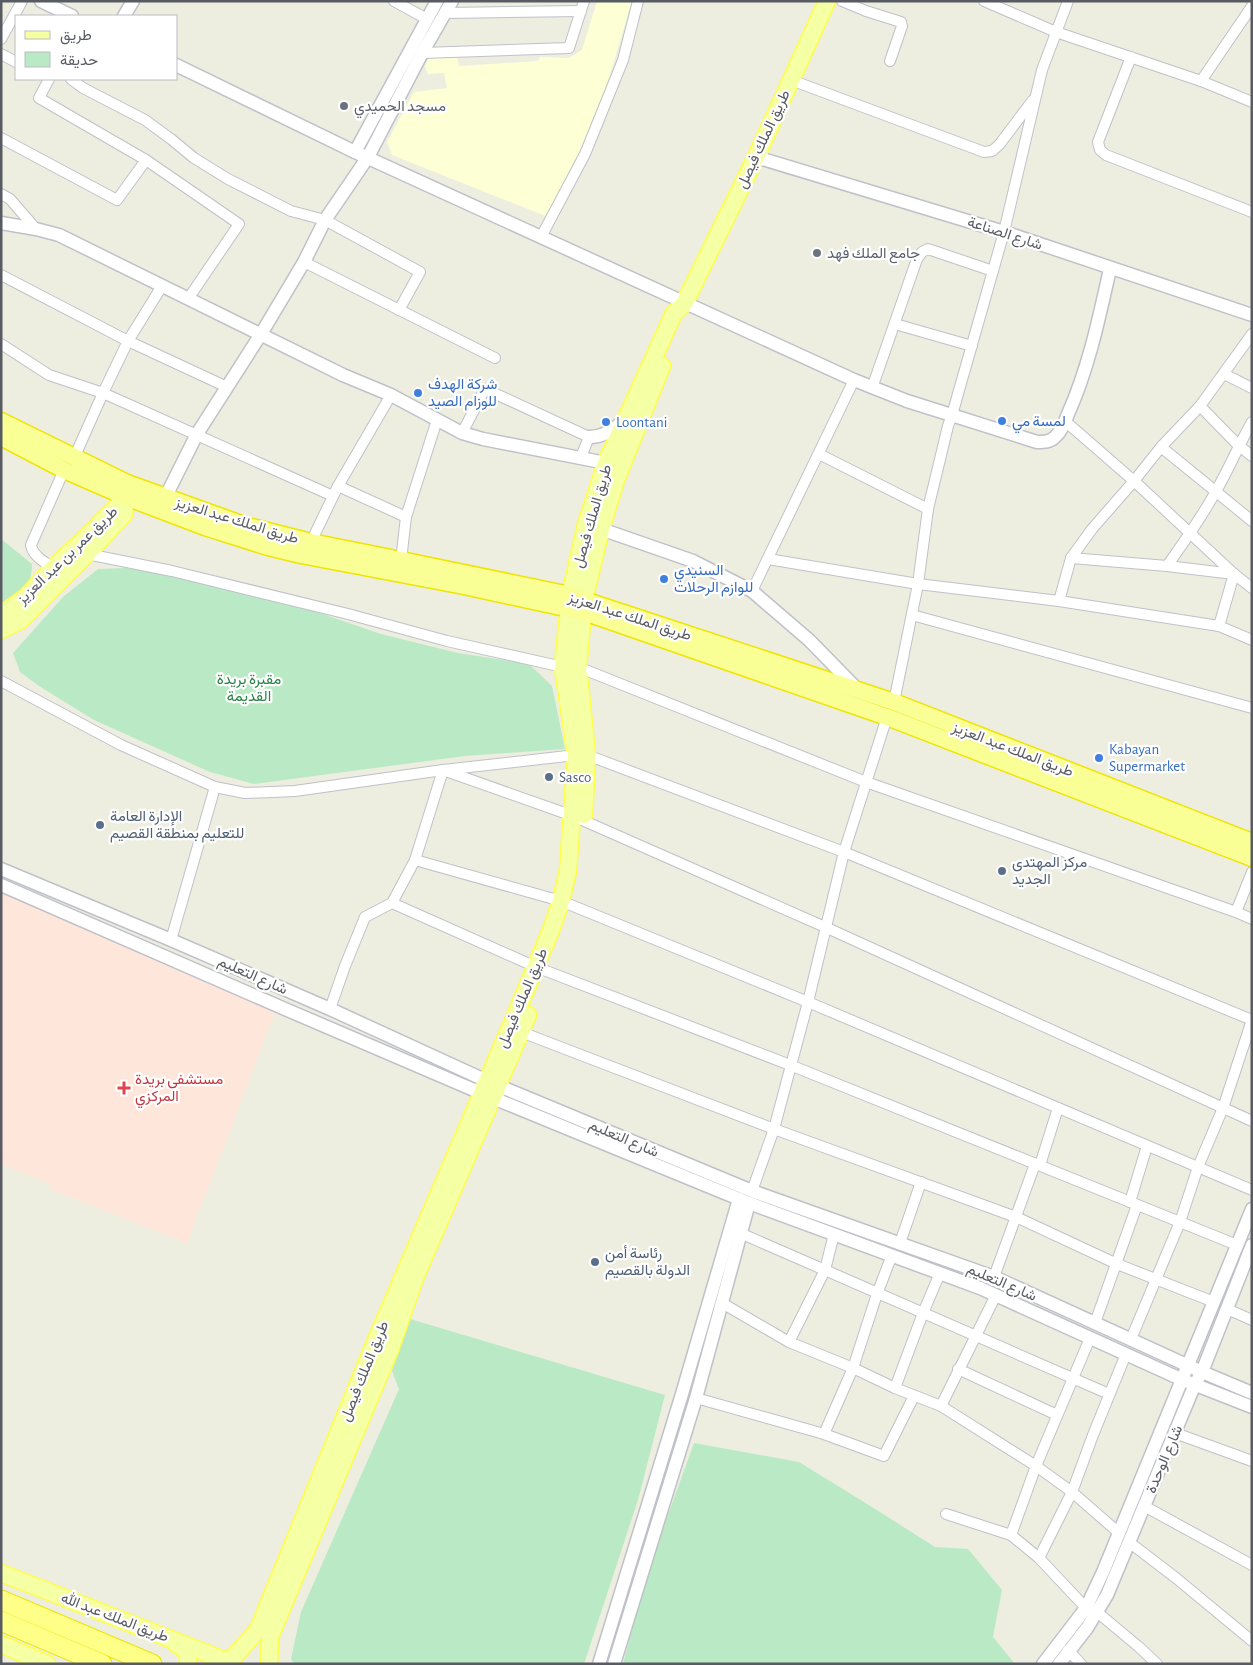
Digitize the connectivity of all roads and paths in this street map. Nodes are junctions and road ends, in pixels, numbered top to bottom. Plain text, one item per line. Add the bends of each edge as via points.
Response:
1 (22, 1) edge
2 (40, 1) edge
3 (133, 1) edge
4 (394, 1) edge
5 (437, 1) edge
6 (452, 1) edge
7 (638, 1) edge
8 (827, 1) edge
9 (842, 1) edge
10 (984, 1) edge
11 (1068, 1) edge
12 (583, 6) edge
13 (1252, 6) edge
14 (446, 13) junction
15 (70, 15) edge
16 (125, 15) edge
17 (427, 19) junction
18 (1056, 32) junction
19 (1, 38) edge
20 (422, 53) junction
21 (1, 54) edge
22 (1131, 57) junction
23 (15, 61) edge
24 (890, 61) dead end
25 (178, 66) edge
26 (48, 80) edge
27 (72, 80) edge
28 (791, 80) junction
29 (1202, 81) junction
30 (1035, 97) junction
31 (1252, 102) edge
32 (1, 138) edge
33 (355, 152) junction
34 (368, 157) junction
35 (756, 157) junction
36 (146, 160) junction
37 (1, 194) edge
38 (1252, 212) edge
39 (325, 220) junction
40 (1, 223) edge
41 (36, 229) junction
42 (1004, 232) junction
43 (541, 237) junction
44 (304, 262) junction
45 (1110, 268) junction
46 (993, 271) junction
47 (1, 275) edge
48 (162, 286) junction
49 (188, 299) junction
50 (684, 304) junction
51 (399, 310) junction
52 (1252, 316) edge
53 (895, 324) junction
54 (261, 334) junction
55 (1252, 334) edge
56 (128, 341) junction
57 (1, 344) edge
58 (972, 346) junction
59 (495, 358) dead end
60 (1224, 374) junction
61 (854, 380) junction
62 (227, 387) junction
63 (872, 388) junction
64 (1252, 388) edge
65 (102, 393) junction
66 (391, 395) junction
67 (1200, 406) junction
68 (952, 415) junction
69 (627, 418) junction
70 (437, 420) junction
71 (1, 421) edge
72 (1065, 421) junction
73 (1252, 422) edge
74 (462, 433) junction
75 (197, 434) junction
76 (1, 437) edge
77 (589, 437) junction
78 (1238, 445) junction
79 (1161, 447) junction
80 (819, 454) junction
81 (1252, 456) edge
82 (581, 457) junction
83 (606, 463) junction
84 (69, 464) junction
85 (1134, 481) junction
86 (338, 486) junction
87 (1217, 491) junction
88 (333, 496) junction
89 (126, 498) junction
90 (165, 498) junction
91 (928, 509) junction
92 (406, 517) junction
93 (1252, 520) edge
94 (601, 529) junction
95 (1190, 534) junction
96 (311, 542) junction
97 (87, 554) junction
98 (1071, 558) junction
99 (768, 559) junction
100 (400, 560) junction
101 (1167, 566) junction
102 (53, 568) junction
103 (1234, 574) junction
104 (918, 584) junction
105 (1252, 588) edge
106 (752, 591) junction
107 (1059, 601) junction
108 (576, 604) junction
109 (1, 615) edge
110 (912, 615) junction
111 (1219, 626) junction
112 (1, 630) edge
113 (1252, 640) edge
114 (570, 667) junction
115 (1, 681) edge
116 (858, 690) junction
117 (1252, 708) edge
118 (891, 709) junction
119 (581, 755) junction
120 (443, 770) junction
121 (866, 782) junction
122 (215, 787) junction
123 (578, 819) junction
124 (1252, 842) edge
125 (844, 852) junction
126 (1252, 858) edge
127 (415, 860) junction
128 (1, 869) edge
129 (1252, 872) edge
130 (1, 884) edge
131 (392, 903) junction
132 (565, 903) junction
133 (1236, 912) junction
134 (1252, 919) edge
135 (825, 927) junction
136 (171, 940) junction
137 (541, 969) junction
138 (808, 1002) junction
139 (330, 1009) junction
140 (1252, 1020) edge
141 (521, 1032) junction
142 (790, 1065) junction
143 (490, 1089) junction
144 (1058, 1108) junction
145 (1223, 1108) junction
146 (1252, 1121) edge
147 (774, 1129) junction
148 (1147, 1146) junction
149 (1038, 1164) junction
150 (1198, 1167) junction
151 (921, 1182) junction
152 (1252, 1190) edge
153 (747, 1198) junction
154 (1133, 1203) junction
155 (1252, 1209) edge
156 (1016, 1217) junction
157 (1180, 1222) junction
158 (740, 1233) junction
159 (834, 1234) junction
160 (900, 1243) junction
161 (1237, 1245) junction
162 (1251, 1250) edge
163 (892, 1255) junction
164 (1117, 1264) junction
165 (825, 1270) junction
166 (940, 1273) junction
167 (994, 1277) junction
168 (1156, 1279) junction
169 (877, 1294) junction
170 (996, 1295) junction
171 (1214, 1302) junction
172 (722, 1303) junction
173 (1227, 1309) junction
174 (923, 1313) junction
175 (1252, 1320) edge
176 (1095, 1324) junction
177 (975, 1335) junction
178 (1090, 1338) junction
179 (1131, 1340) junction
180 (789, 1342) junction
181 (1126, 1354) junction
182 (1188, 1364) junction
183 (853, 1368) junction
184 (958, 1368) junction
185 (1202, 1372) junction
186 (1072, 1378) junction
187 (1189, 1382) junction
188 (895, 1388) junction
189 (1252, 1392) edge
190 (1109, 1394) junction
191 (914, 1396) junction
192 (696, 1398) junction
193 (941, 1406) junction
194 (1252, 1407) edge
195 (1057, 1415) junction
196 (1175, 1433) junction
197 (824, 1434) junction
198 (1252, 1461) edge
199 (1036, 1466) junction
200 (1072, 1492) junction
201 (1144, 1506) junction
202 (946, 1514) dead end
203 (1119, 1533) junction
204 (1011, 1535) junction
205 (1129, 1542) junction
206 (1039, 1558) junction
207 (1252, 1565) edge
208 (1, 1573) edge
209 (1, 1600) edge
210 (1091, 1610) junction
211 (1, 1621) edge
212 (166, 1637) junction
213 (1252, 1641) edge
214 (1, 1644) edge
215 (1068, 1650) junction
216 (232, 1663) edge
217 (47, 1664) edge
218 (102, 1664) edge
219 (152, 1664) edge
220 (188, 1664) edge
221 (269, 1664) edge
222 (599, 1664) edge
223 (614, 1664) edge
224 (1043, 1664) edge
225 (1059, 1664) edge
226 (1081, 1664) edge
227 (1156, 1664) edge

1 - 19 street
2 - 15 street
3 - 16 street
4 - 17 street
5 - 17 street
6 - 14 street
7 - 43 street via 622,60 585,154
8 - 28 main road, طريق الملك فيصل
9 - 24 street via 900,22 902,26
10 - 18 street
11 - 18 street
12 - 14 street
12 - 20 street via 569,48
13 - 29 street
14 - 20 street
17 - 33 street
18 - 22 street
18 - 30 street
20 - 34 street
21 - 23 street
22 - 29 street
22 - 38 street via 1098,142 1100,150
25 - 33 street
26 - 36 street via 39,98
27 - 39 street via 145,120 194,158 228,179 291,211
28 - 30 street via 984,152 999,145
28 - 35 main road, طريق الملك فيصل
29 - 31 street
30 - 42 street
32 - 36 street via 117,200
33 - 34 street
34 - 39 street
34 - 43 street
35 - 42 street, شارع الصناعة
35 - 50 main road, طريق الملك فيصل
36 - 49 street via 239,224
37 - 41 street via 10,199
39 - 44 street
39 - 51 street via 420,272
40 - 41 street
41 - 48 street via 59,235
42 - 45 street, شارع الصناعة
42 - 46 street
43 - 50 street
44 - 51 street
44 - 54 street
45 - 52 street, شارع الصناعة
45 - 72 street via 1095,339
46 - 53 street via 928,249 922,252
46 - 58 street
47 - 56 street
48 - 49 street
48 - 56 street
49 - 54 street
50 - 61 street
50 - 69 main road, طريق الملك فيصل via 674,313
50 - 94 main road, طريق الملك فيصل via 684,314 616,480
51 - 59 street
53 - 58 street
53 - 63 street
54 - 62 street
54 - 66 street
55 - 60 street
56 - 62 street
56 - 65 street
57 - 65 street via 49,375
58 - 68 street
60 - 64 street
60 - 67 street
61 - 63 street
61 - 80 street
62 - 75 street
63 - 68 street
65 - 75 street
65 - 84 street
66 - 70 street
66 - 86 street
67 - 78 street
67 - 79 street
68 - 72 street via 1037,442 1054,439
68 - 91 street
69 - 77 street via 612,430 598,437
69 - 83 main road, طريق الملك فيصل
70 - 74 street
70 - 92 street
71 - 84 highway, طريق الملك عبد العزيز
72 - 85 street
73 - 78 street
74 - 77 street via 485,389
74 - 82 street
75 - 88 street
75 - 90 street
76 - 84 highway, طريق الملك عبد العزيز
77 - 82 street
78 - 81 street
78 - 87 street
79 - 85 street
79 - 87 street
80 - 91 street
80 - 99 street
82 - 83 street
83 - 108 main road, طريق الملك فيصل via 586,525
84 - 89 highway, طريق الملك عبد العزيز
84 - 90 highway, طريق الملك عبد العزيز
84 - 102 street via 31,545 38,558
85 - 95 street
85 - 98 street
86 - 88 street
86 - 92 street
87 - 93 street
87 - 95 street
88 - 96 street
89 - 97 main road, طريق عمر بن عبد العزيز via 124,514
89 - 102 main road, طريق عمر بن عبد العزيز
89 - 108 highway, طريق الملك عبد العزيز via 205,527 293,553
90 - 96 highway, طريق الملك عبد العزيز via 244,525
91 - 104 street
92 - 100 street
94 - 106 street via 693,561
94 - 108 main road, طريق الملك فيصل
95 - 101 street
95 - 103 street
96 - 100 highway, طريق الملك عبد العزيز
97 - 112 main road, طريق عمر بن عبد العزيز via 21,620
97 - 114 street via 172,571 446,641
98 - 101 street
98 - 107 street
99 - 104 street
99 - 106 street
100 - 108 highway, طريق الملك عبد العزيز
101 - 103 street
102 - 109 main road, طريق عمر بن عبد العزيز via 26,597
103 - 105 street
103 - 111 street
104 - 107 street
104 - 110 street
106 - 116 street via 809,640
107 - 111 street
108 - 114 main road, طريق الملك فيصل
108 - 116 highway, طريق الملك عبد العزيز
108 - 118 highway, طريق الملك عبد العزيز
110 - 117 street
110 - 118 street
111 - 113 street
114 - 119 main road, طريق الملك فيصل
114 - 121 street
115 - 122 street via 121,745
116 - 118 highway, طريق الملك عبد العزيز
118 - 121 street
118 - 124 highway, طريق الملك عبد العزيز
118 - 126 highway, طريق الملك عبد العزيز
119 - 120 street
119 - 123 main road, طريق الملك فيصل
119 - 125 street
120 - 122 street via 294,792 245,793
120 - 123 street
120 - 127 street
121 - 125 street
121 - 133 street
122 - 136 street
123 - 132 main road, طريق الملك فيصل via 577,875
123 - 135 street
125 - 135 street
125 - 140 street
127 - 131 street
127 - 132 street
128 - 136 street, شارع التعليم
129 - 133 street
130 - 143 street, شارع التعليم via 276,1005
131 - 137 street
131 - 139 street via 366,917
132 - 137 main road, طريق الملك فيصل
132 - 138 street
133 - 134 street
135 - 138 street
135 - 145 street
136 - 139 street, شارع التعليم
137 - 141 main road, طريق الملك فيصل
137 - 142 street
137 - 143 main road, طريق الملك فيصل
138 - 142 street
138 - 144 street
139 - 143 street, شارع التعليم
140 - 145 street
141 - 143 main road, طريق الملك فيصل
141 - 147 street
142 - 147 street
142 - 149 street
143 - 153 street, شارع التعليم
143 - 216 main road, طريق الملك فيصل via 376,1340 258,1630
143 - 221 main road, طريق الملك فيصل via 391,1347 270,1637
144 - 148 street
144 - 149 street
145 - 146 street
145 - 150 street
147 - 151 street
147 - 153 street
148 - 150 street
148 - 154 street
149 - 154 street
149 - 156 street
150 - 152 street
150 - 157 street
151 - 156 street
151 - 160 street
153 - 158 street
153 - 159 street, شارع التعليم
153 - 160 street, شارع التعليم
153 - 222 street via 679,1403
154 - 157 street
154 - 164 street
155 - 161 street
156 - 164 street
156 - 167 street
157 - 161 street
157 - 168 street
158 - 165 street
158 - 172 street
159 - 163 street, شارع التعليم
159 - 165 street
160 - 167 street, شارع التعليم
161 - 171 street
162 - 173 street, شارع الوحدة
163 - 166 street, شارع التعليم
163 - 169 street
164 - 168 street
164 - 176 street
165 - 169 street
165 - 180 street
166 - 170 street, شارع التعليم
166 - 174 street
167 - 176 street, شارع التعليم
168 - 171 street
168 - 179 street
169 - 174 street
169 - 183 street
170 - 177 street
170 - 178 street, شارع التعليم
171 - 182 street
172 - 180 street
172 - 192 street
173 - 175 street
173 - 185 street, شارع الوحدة
174 - 177 street
174 - 188 street
176 - 179 street, شارع التعليم
177 - 184 street
177 - 186 street
178 - 181 street, شارع التعليم
178 - 186 street
179 - 182 street, شارع التعليم
180 - 183 street
181 - 187 street, شارع التعليم
181 - 190 street
182 - 185 street, شارع التعليم
182 - 187 street
183 - 188 street
183 - 197 street
184 - 193 street
184 - 195 street
185 - 187 street, شارع الوحدة
185 - 189 street, شارع التعليم
186 - 190 street
186 - 195 street
187 - 194 street, شارع التعليم
187 - 196 street, شارع الوحدة
187 - 203 street
188 - 191 street
190 - 200 street
191 - 193 street
191 - 197 street via 884,1456
192 - 197 street
192 - 223 street
193 - 199 street
195 - 199 street
196 - 198 street
196 - 201 street, شارع الوحدة
199 - 200 street
199 - 204 street
200 - 203 street
200 - 206 street
201 - 205 street, شارع الوحدة
201 - 207 street
202 - 204 street
203 - 210 street
204 - 206 street
205 - 210 street, شارع الوحدة via 1107,1595
205 - 213 street
206 - 210 street
208 - 212 main road, طريق الملك عبد الله
209 - 219 highway, طريق الملك عبد الله
210 - 215 street, شارع الوحدة via 1087,1628
210 - 224 street
210 - 227 street
211 - 218 highway
212 - 216 main road, طريق الملك عبد الله
212 - 220 main road via 188,1652
214 - 217 main road
215 - 225 street, شارع الوحدة
215 - 226 street

